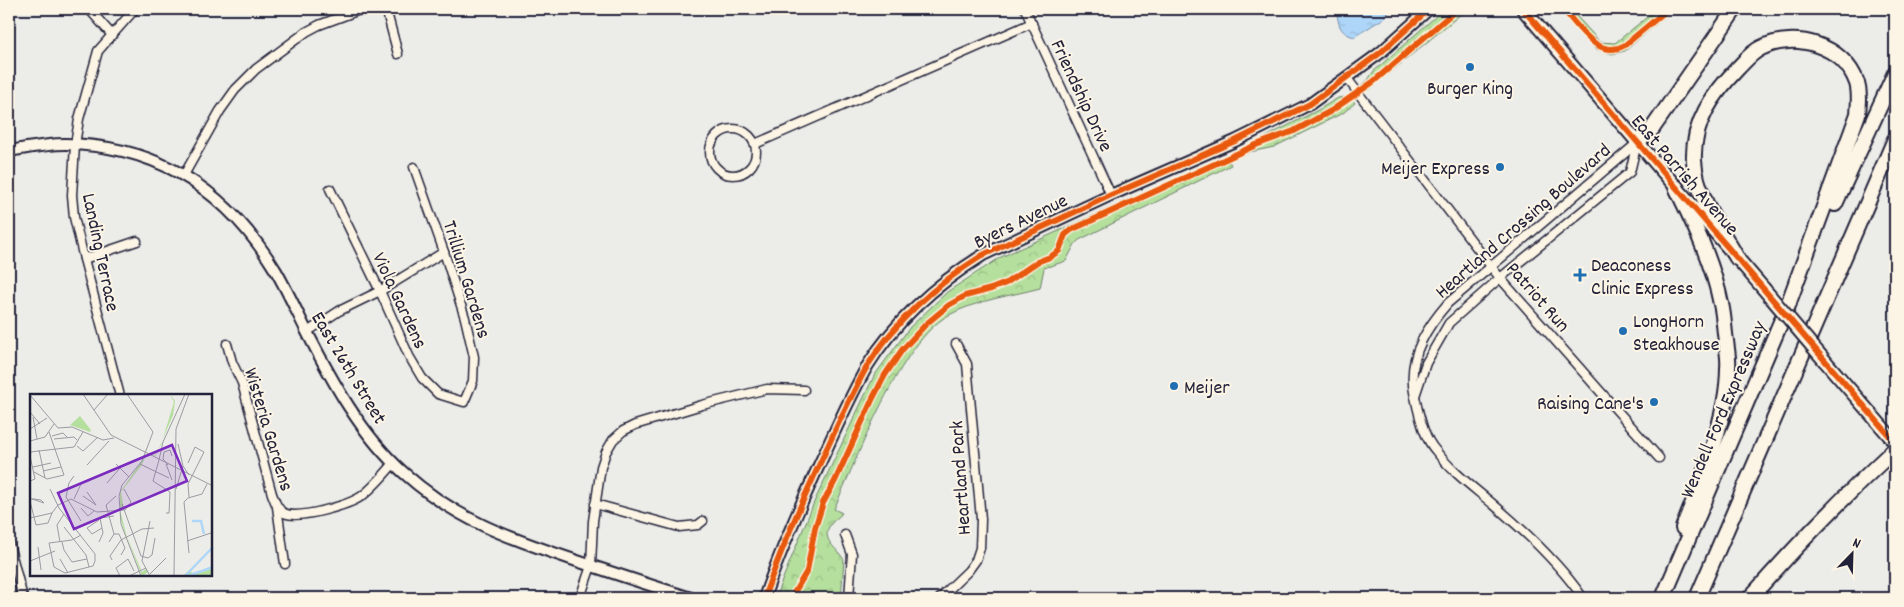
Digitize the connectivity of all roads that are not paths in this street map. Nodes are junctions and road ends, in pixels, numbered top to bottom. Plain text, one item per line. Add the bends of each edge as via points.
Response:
1 (89, 9) edge
2 (135, 9) edge
3 (362, 9) edge
4 (386, 9) edge
5 (1025, 9) edge
6 (1429, 9) edge
7 (1522, 9) edge
8 (1735, 9) edge
9 (1032, 23) junction
10 (112, 35) junction
11 (398, 54) dead end
12 (1895, 73) edge
13 (1346, 77) junction
14 (1895, 139) edge
15 (1638, 143) junction
16 (754, 144) junction
17 (75, 145) junction
18 (9, 150) edge
19 (414, 167) dead end
20 (184, 175) junction
21 (1676, 187) junction
22 (330, 189) dead end
23 (1111, 195) junction
24 (137, 241) dead end
25 (444, 252) junction
26 (84, 258) junction
27 (1737, 258) junction
28 (1491, 265) junction
29 (1500, 278) junction
30 (380, 291) junction
31 (1789, 302) junction
32 (307, 332) junction
33 (227, 344) dead end
34 (956, 344) dead end
35 (804, 390) dead end
36 (119, 394) edge
37 (1415, 396) junction
38 (464, 402) joint
39 (1895, 442) edge
40 (1895, 448) edge
41 (1659, 458) dead end
42 (394, 464) junction
43 (595, 504) junction
44 (277, 507) junction
45 (703, 521) dead end
46 (845, 535) dead end
47 (9, 544) edge
48 (285, 564) dead end
49 (591, 566) junction
50 (23, 598) edge
51 (580, 598) edge
52 (691, 598) edge
53 (764, 598) edge
54 (849, 598) edge
55 (940, 598) edge
56 (1583, 598) edge
57 (1658, 598) edge
58 (1662, 598) edge
59 (1697, 598) edge
60 (1750, 598) edge

1 - 10 street
2 - 10 street, Landing Terrace
3 - 20 street via 306,32 256,69 220,111
4 - 11 street
5 - 9 street, Friendship Drive
6 - 13 street, Byers Avenue via 1380,53
7 - 15 main road, East Parrish Avenue
8 - 15 highway via 1658,121
9 - 16 street
9 - 23 street, Friendship Drive
10 - 17 street, Landing Terrace via 98,51 81,108
12 - 31 highway, Wendell Ford Expressway
13 - 23 street, Byers Avenue via 1310,104
13 - 28 street, Patriot Run
14 - 59 highway
15 - 21 main road, East Parrish Avenue
15 - 28 street, Heartland Crossing Boulevard
15 - 29 street, Heartland Crossing Boulevard via 1630,172
16 - 16 street via 756,151 752,165 739,174 724,173 710,156 712,141 723,131 738,129 745,132
17 - 18 street, East 26th Street
17 - 20 street, East 26th Street via 140,156
17 - 26 street, Landing Terrace via 72,195
19 - 25 street, Trillium Gardens
20 - 32 street, East 26th Street via 220,201 252,234 277,272
21 - 27 main road, East Parrish Avenue
21 - 57 highway via 1714,278 1721,304 1728,368 1724,403 1711,450
22 - 30 street, Viola Gardens
23 - 53 street, Byers Avenue via 963,267 928,295 896,328 868,365 846,408 795,517
24 - 26 street
25 - 30 street
25 - 38 street, Trillium Gardens via 474,357 473,382
26 - 36 street, Landing Terrace
27 - 31 highway via 1698,180 1694,162 1695,141 1702,116 1725,82 1761,48 1797,40 1828,49 1842,61 1856,82 1858,114
27 - 39 main road, East Parrish Avenue, bridge
28 - 29 street, Patriot Run
28 - 37 street, Heartland Crossing Boulevard via 1448,303 1422,338 1412,372
29 - 37 street, Heartland Crossing Boulevard via 1449,323 1428,358
29 - 41 street, Patriot Run
30 - 32 street via 339,311
30 - 38 street, Viola Gardens via 422,378 438,394
31 - 58 highway, Wendell Ford Expressway
32 - 42 street, East 26th Street via 348,406
33 - 44 street, Wisteria Gardens via 242,382
34 - 55 street, Heartland Park via 967,364 981,519 980,548 968,571
35 - 43 street via 767,389 650,420 622,431 606,452
37 - 56 street, Heartland Crossing Boulevard via 1425,435 1435,450 1541,549 1566,574
40 - 60 highway via 1784,559
42 - 44 street, Wisteria Gardens via 362,496 346,505 291,515 284,514
42 - 49 street, East 26th Street via 442,504 482,526
43 - 45 street via 678,527 698,525
43 - 49 street
44 - 48 street
46 - 54 street via 852,554
47 - 50 street
49 - 51 street
49 - 52 street, East 26th Street

